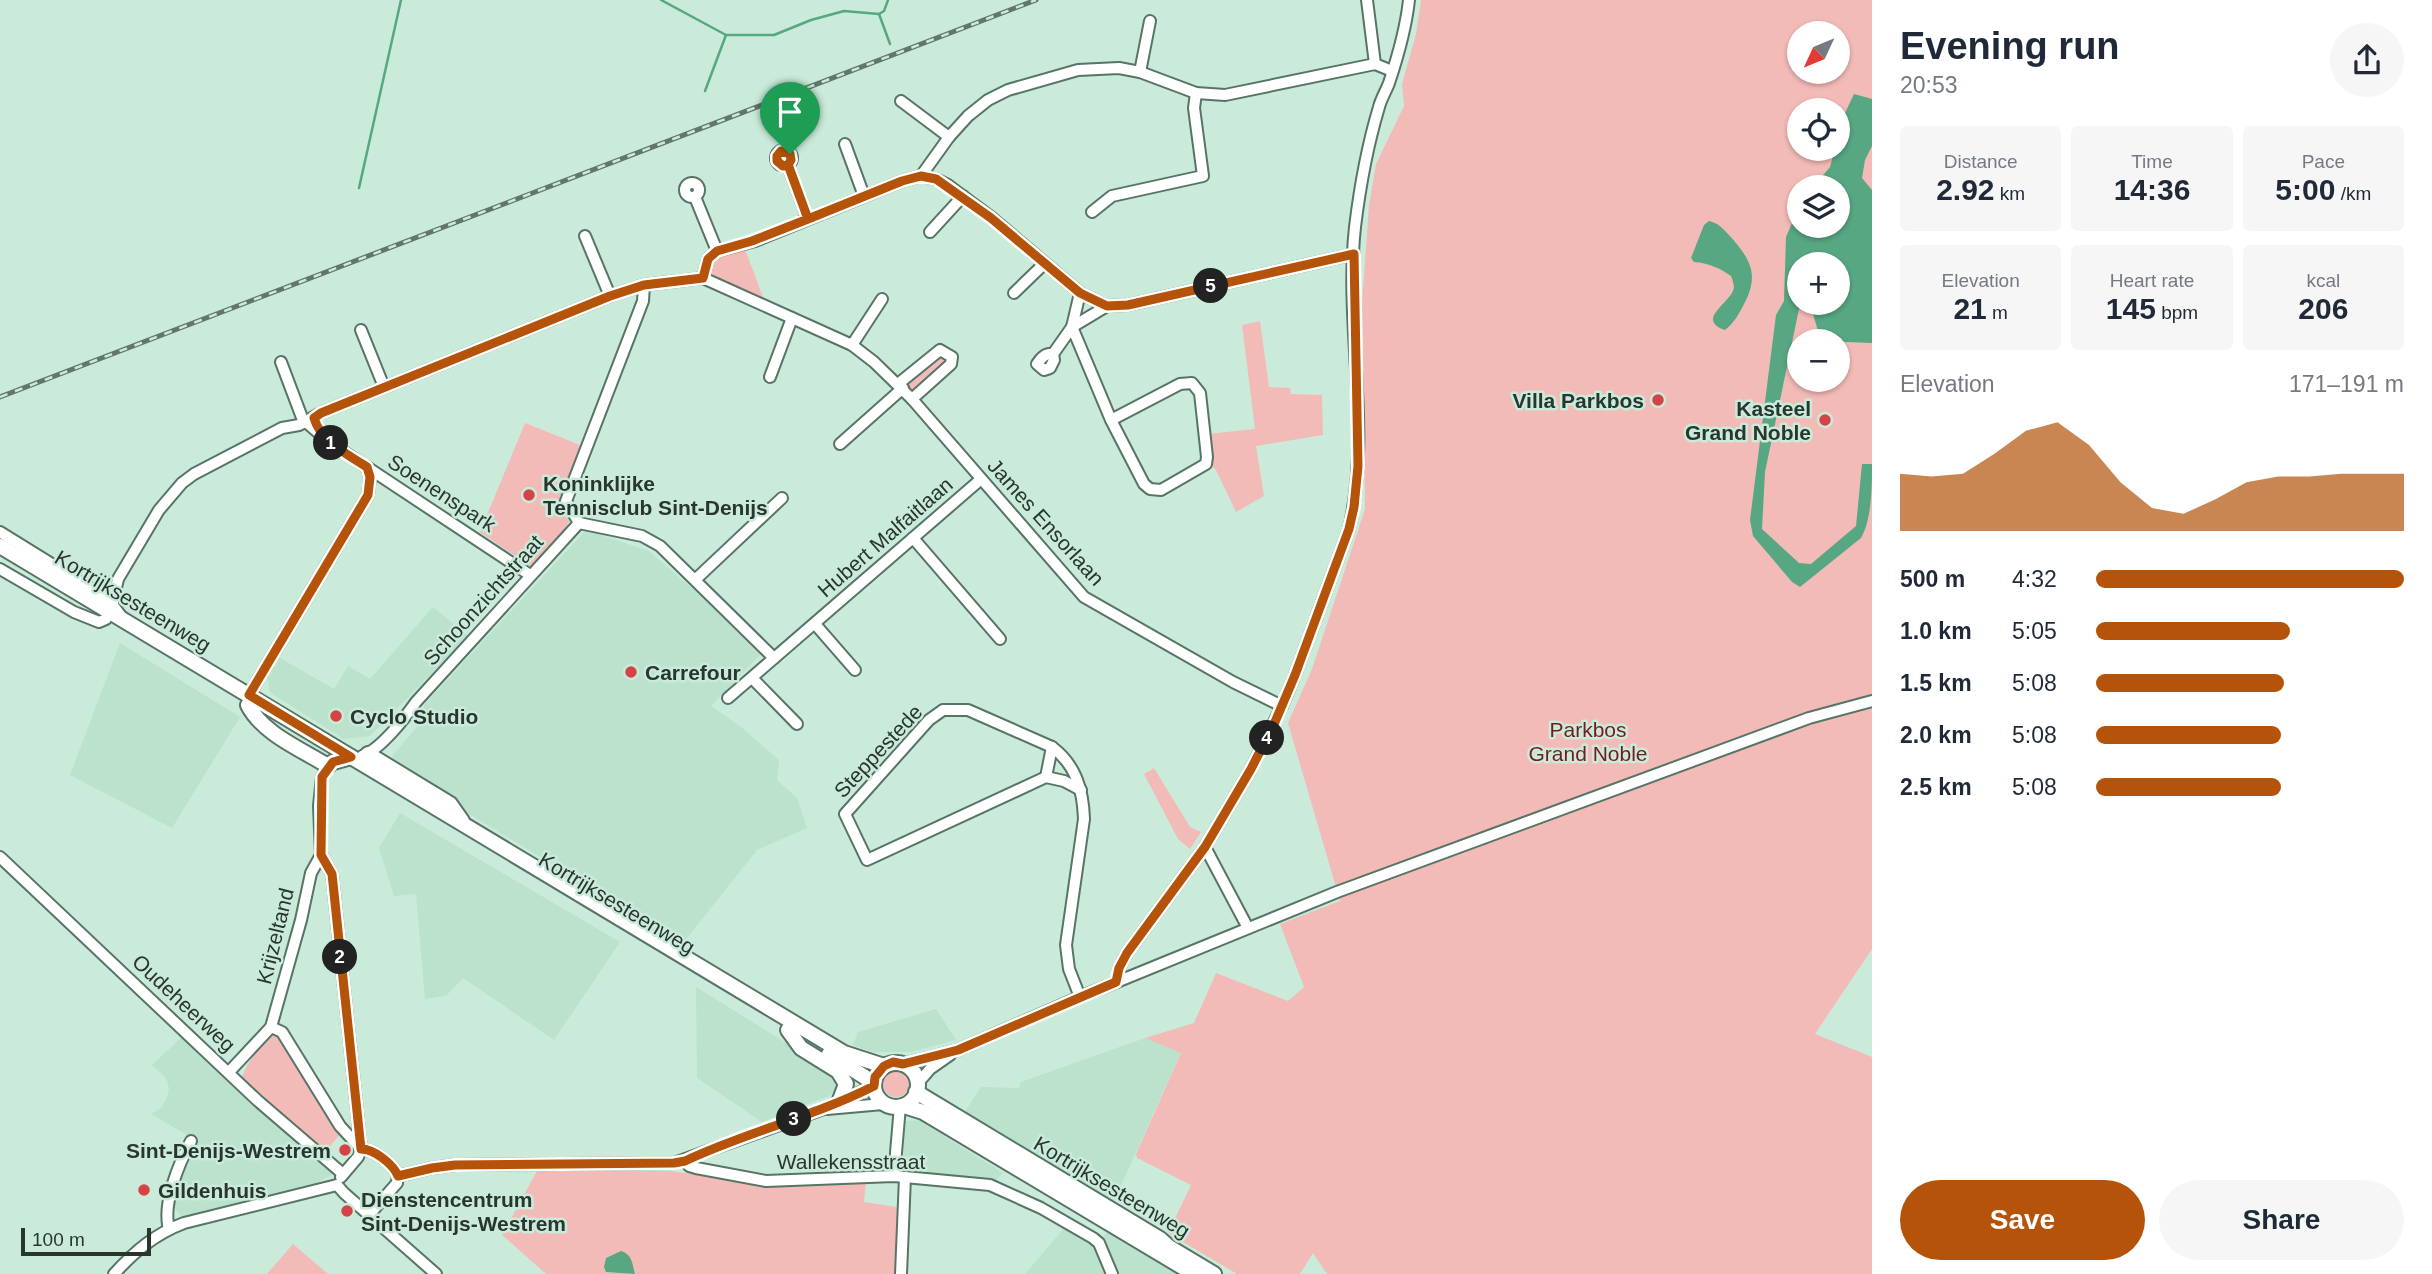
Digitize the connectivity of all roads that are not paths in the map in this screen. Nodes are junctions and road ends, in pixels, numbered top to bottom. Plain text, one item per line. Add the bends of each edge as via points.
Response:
1 (1367, 0) edge
2 (1409, 0) edge
3 (1150, 21) dead end
4 (1375, 64) junction
5 (1392, 71) junction
6 (1140, 72) junction
7 (1196, 93) junction
8 (901, 101) dead end
9 (949, 137) junction
10 (845, 144) dead end
11 (788, 165) dead end
12 (921, 176) junction
13 (963, 196) junction
14 (695, 197) dead end
15 (864, 197) junction
16 (1092, 212) dead end
17 (808, 219) junction
18 (930, 232) dead end
19 (585, 236) dead end
20 (717, 251) junction
21 (1354, 254) junction
22 (1044, 264) junction
23 (707, 280) junction
24 (644, 285) junction
25 (1014, 293) dead end
26 (1080, 293) junction
27 (610, 296) junction
28 (882, 299) dead end
29 (1107, 306) junction
30 (792, 317) junction
31 (1072, 327) junction
32 (361, 330) dead end
33 (852, 345) junction
34 (1053, 354) dead end
35 (281, 362) dead end
36 (770, 377) dead end
37 (900, 386) junction
38 (384, 387) junction
39 (912, 399) junction
40 (1111, 420) junction
41 (308, 421) junction
42 (840, 444) dead end
43 (367, 467) junction
44 (980, 480) junction
45 (782, 498) dead end
46 (579, 523) junction
47 (0, 532) edge
48 (913, 538) junction
49 (0, 545) edge
50 (0, 555) edge
51 (0, 569) edge
52 (530, 575) junction
53 (118, 579) junction
54 (696, 579) junction
55 (94, 590) junction
56 (113, 602) junction
57 (103, 621) junction
58 (126, 621) junction
59 (814, 624) junction
60 (1000, 639) dead end
61 (774, 658) junction
62 (855, 670) dead end
63 (752, 678) junction
64 (728, 698) dead end
65 (248, 700) junction
66 (1872, 701) edge
67 (1282, 706) junction
68 (797, 724) dead end
69 (1052, 747) junction
70 (368, 754) junction
71 (340, 761) junction
72 (1046, 777) junction
73 (1081, 790) junction
74 (467, 828) junction
75 (1205, 847) junction
76 (321, 855) junction
77 (0, 857) edge
78 (1248, 928) junction
79 (1116, 982) junction
80 (1080, 997) junction
81 (271, 1027) junction
82 (788, 1030) junction
83 (958, 1050) junction
84 (903, 1064) junction
85 (884, 1066) junction
86 (229, 1072) junction
87 (874, 1084) junction
88 (917, 1088) junction
89 (840, 1100) junction
90 (884, 1104) junction
91 (902, 1106) junction
92 (821, 1110) junction
93 (191, 1141) dead end
94 (361, 1149) junction
95 (685, 1161) junction
96 (343, 1174) junction
97 (398, 1176) junction
98 (900, 1177) junction
99 (337, 1185) junction
100 (369, 1215) junction
101 (1103, 1219) junction
102 (169, 1229) junction
103 (1093, 1238) junction
104 (114, 1274) edge
105 (436, 1274) edge
106 (901, 1274) edge
107 (1112, 1274) edge
108 (1194, 1274) edge
109 (1214, 1274) edge

1 - 4 street
2 - 5 street
3 - 6 street
4 - 5 street
4 - 7 street via 1256,91 1225,96
5 - 21 street via 1366,154
6 - 7 street
6 - 9 street via 1078,70 1009,90 988,100
7 - 16 street via 1203,176 1112,196
8 - 9 street
9 - 12 street
10 - 15 street
11 - 17 street
12 - 13 street via 938,180
12 - 15 street
13 - 18 street
13 - 22 street
14 - 20 street
15 - 17 street
17 - 20 street
19 - 27 street
20 - 23 street via 708,259
21 - 29 street
21 - 67 street via 1358,466 1354,507
22 - 25 street
22 - 26 street
23 - 24 street
23 - 30 street, James Ensorlaan
24 - 27 street
24 - 46 street via 642,301 566,501
26 - 29 street
26 - 31 street
27 - 38 street
28 - 33 street
29 - 31 street
30 - 33 street, James Ensorlaan
30 - 36 street
31 - 34 street
31 - 40 street
32 - 38 street
33 - 37 street, James Ensorlaan
35 - 41 street
37 - 39 street, James Ensorlaan
37 - 39 street via 940,350 951,357 951,364
37 - 42 street
38 - 41 street
39 - 44 street, James Ensorlaan
40 - 40 street via 1180,384 1192,383 1200,393 1206,464 1161,490 1150,489
41 - 43 street, Soenenspark via 329,442
41 - 53 street via 282,428 182,483 159,510
43 - 52 street, Soenenspark
43 - 65 street, Soenenspark via 368,495
44 - 48 street, Hubert Malfaitlaan
44 - 67 street, James Ensorlaan via 1084,597
45 - 54 street
46 - 52 street, Schoonzichtstraat
46 - 54 street via 642,536
47 - 55 street, Kortrijksesteenweg
48 - 59 street, Hubert Malfaitlaan
48 - 60 street
49 - 58 main road, Kortrijksesteenweg
50 - 57 main road, Kortrijksesteenweg
51 - 57 street, Kortrijksesteenweg via 74,612
52 - 70 street, Schoonzichtstraat
53 - 55 street
53 - 56 street
54 - 61 street
55 - 56 street, Kortrijksesteenweg
56 - 58 street
57 - 65 main road, Kortrijksesteenweg
58 - 65 main road, Kortrijksesteenweg
59 - 61 street, Hubert Malfaitlaan
59 - 62 street, Hubert Malfaitlaan
61 - 63 street, Hubert Malfaitlaan
63 - 64 street, Hubert Malfaitlaan
63 - 68 street
65 - 71 main road, Kortrijksesteenweg
65 - 71 main road, Kortrijksesteenweg via 263,726
66 - 78 street via 1809,718
67 - 75 street
69 - 72 street
69 - 72 street, Steppestede via 968,710 943,710 845,814 867,860
69 - 73 street, Steppestede via 1063,755
70 - 71 street
70 - 74 main road via 450,804
71 - 74 main road, Kortrijksesteenweg
71 - 76 street via 322,777
71 - 82 main road, Kortrijksesteenweg
72 - 73 street
73 - 80 street, Steppestede via 1084,819 1066,945
74 - 85 main road, Kortrijksesteenweg via 844,1053
75 - 78 street
75 - 79 street via 1127,953
76 - 81 street, Krijzeltand via 311,873
76 - 94 street via 332,874
77 - 86 street, Oudeheerweg
78 - 79 street
79 - 80 street
80 - 83 street
81 - 86 street, Krijzeltand
81 - 94 street via 282,1032 340,1126
82 - 87 main road, Kortrijksesteenweg
82 - 89 main road via 801,1048 842,1075 846,1084
83 - 84 street
83 - 88 street via 930,1069
84 - 85 main road
84 - 88 main road via 915,1074
85 - 87 main road
86 - 96 street, Oudeheerweg
87 - 89 street
87 - 90 main road
88 - 91 main road via 912,1100
88 - 109 main road, Kortrijksesteenweg
89 - 92 street
90 - 91 main road
90 - 92 street
91 - 98 street
91 - 101 main road, Kortrijksesteenweg via 923,1112
92 - 95 street
93 - 102 street via 166,1213
94 - 96 street
94 - 97 street via 372,1150
95 - 97 street via 455,1165
95 - 98 street, Wallekensstraat via 696,1168 766,1181
96 - 99 street
97 - 100 street
98 - 103 street, Wallekensstraat via 990,1185
98 - 106 street
99 - 100 street
99 - 102 street
100 - 105 street
101 - 103 street
101 - 108 main road, Kortrijksesteenweg
102 - 104 street via 143,1245
103 - 107 street

